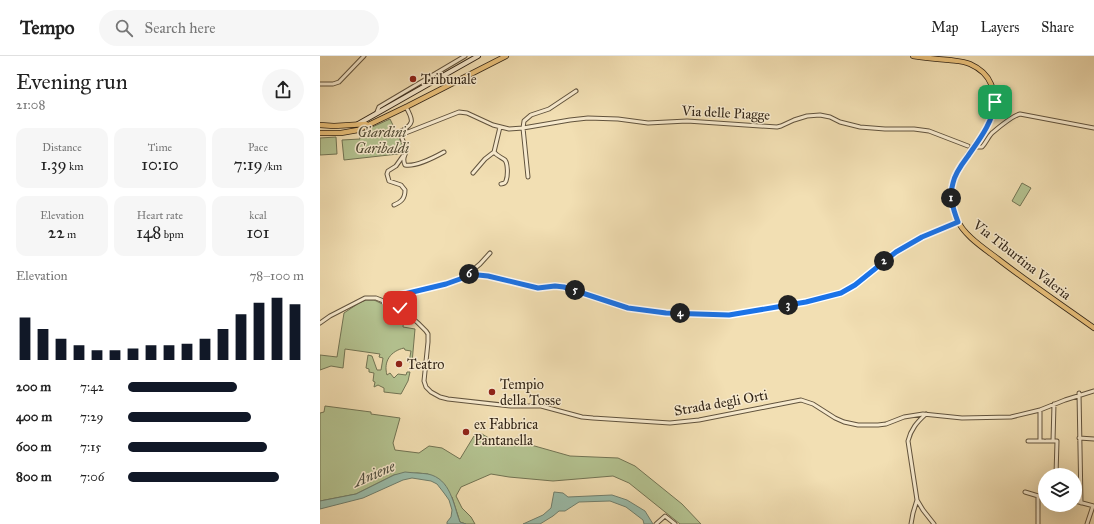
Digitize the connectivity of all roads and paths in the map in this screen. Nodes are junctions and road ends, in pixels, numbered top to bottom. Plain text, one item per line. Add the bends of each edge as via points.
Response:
1 (364, 56) edge
2 (465, 56) edge
3 (478, 56) edge
4 (506, 56) edge
5 (913, 56) edge
6 (320, 84) edge
7 (576, 91) dead end
8 (407, 106) junction
9 (378, 112) junction
10 (370, 124) junction
11 (356, 125) junction
12 (334, 126) junction
13 (320, 127) edge
14 (500, 127) junction
15 (523, 128) junction
16 (1094, 128) edge
17 (320, 133) edge
18 (341, 133) junction
19 (400, 133) junction
20 (968, 146) dead end
21 (974, 147) junction
22 (444, 152) dead end
23 (494, 152) junction
24 (403, 156) junction
25 (473, 173) dead end
26 (528, 177) dead end
27 (501, 184) dead end
28 (394, 204) dead end
29 (958, 222) junction
30 (490, 253) dead end
31 (468, 274) junction
32 (386, 302) junction
33 (321, 322) edge
34 (1094, 328) edge
35 (1094, 392) edge
36 (1079, 394) junction
37 (1054, 404) junction
38 (1040, 410) junction
39 (926, 414) junction
40 (1079, 438) junction
41 (1094, 439) edge
42 (1043, 441) junction
43 (1053, 441) junction
44 (1028, 442) dead end
45 (1056, 468) edge
46 (1080, 468) edge
47 (1025, 492) dead end
48 (1038, 496) edge
49 (917, 500) junction
50 (1082, 503) edge
51 (1094, 506) edge
52 (1038, 512) edge
53 (657, 523) edge
54 (675, 524) edge
55 (911, 524) edge
56 (934, 524) edge
57 (1038, 524) edge
58 (1087, 524) edge

1 - 6 street via 339,82
2 - 9 street via 379,107
3 - 9 street
4 - 8 main road
5 - 21 main road, Via Tiburtina Valeria via 965,62 977,67 986,75 994,91 995,104 990,122
7 - 15 street via 549,108 528,117
8 - 10 main road
8 - 19 street via 412,121 408,128
9 - 11 street
10 - 11 main road
10 - 18 main road
11 - 12 main road
11 - 18 main road
12 - 13 main road
12 - 18 main road
14 - 15 street, Via delle Piagge
14 - 19 street, Via delle Piagge via 459,112
14 - 23 street
15 - 20 street, Via delle Piagge via 588,118 648,123 687,121 777,127 818,114 860,126 929,131
15 - 26 street
16 - 21 street via 1020,114 992,134 982,147
17 - 18 main road
19 - 24 street via 406,149
21 - 29 main road, Via Tiburtina Valeria via 952,183 952,201
22 - 24 street via 411,165 404,163
23 - 25 street
23 - 27 street via 507,163 506,180
24 - 28 street via 387,173 389,181 401,185 405,190 402,200
29 - 31 street via 922,237 896,252 841,293 806,302 729,315 666,313 628,308 564,287 538,288
29 - 34 main road, Via Tiburtina Valeria via 969,236 986,250
30 - 31 street
31 - 32 street via 446,284 396,296
32 - 33 street, Strada degli Orti via 374,298 363,299
32 - 39 street, Strada degli Orti via 402,309 426,331 428,340 425,385 435,395 452,400 509,406 541,406 582,417 670,423 699,420 800,400 813,404 844,422 858,425 881,425
35 - 36 street, Strada degli Orti
36 - 37 street, Strada degli Orti
36 - 40 street
37 - 38 street, Strada degli Orti
37 - 43 street
38 - 39 street, Strada degli Orti via 1004,417 962,418
38 - 42 street
39 - 49 street via 913,428 908,442
40 - 41 street
40 - 46 street
42 - 43 street
42 - 44 street
43 - 45 street via 1057,441
47 - 48 street
49 - 55 street
49 - 56 street
50 - 51 street
51 - 58 street
52 - 57 street
53 - 54 street via 666,516

